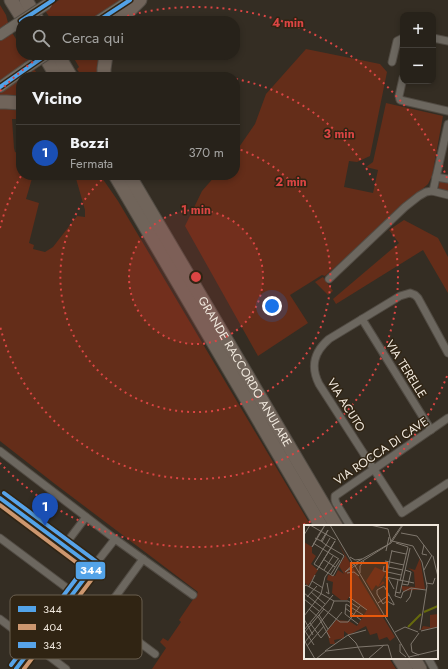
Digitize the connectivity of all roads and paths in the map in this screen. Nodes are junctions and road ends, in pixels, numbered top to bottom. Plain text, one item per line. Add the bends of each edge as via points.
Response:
1 (11, 0) edge
2 (130, 0) edge
3 (140, 0) edge
4 (50, 2) edge
5 (30, 12) edge
6 (29, 16) edge
7 (106, 16) edge
8 (124, 16) edge
9 (16, 24) edge
10 (0, 35) edge
11 (436, 39) edge
12 (400, 40) edge
13 (448, 41) edge
14 (38, 60) edge
15 (48, 60) edge
16 (61, 60) edge
17 (105, 60) edge
18 (392, 62) dead end
19 (21, 72) edge
20 (54, 72) edge
21 (68, 72) edge
22 (104, 72) edge
23 (16, 76) edge
24 (402, 84) edge
25 (0, 87) edge
26 (0, 102) edge
27 (16, 103) edge
28 (448, 111) edge
29 (448, 124) edge
30 (436, 177) junction
31 (448, 179) edge
32 (108, 180) edge
33 (119, 180) edge
34 (131, 180) edge
35 (135, 180) edge
36 (433, 191) junction
37 (448, 195) edge
38 (138, 202) junction
39 (329, 279) dead end
40 (362, 319) junction
41 (448, 353) edge
42 (448, 418) edge
43 (431, 430) junction
44 (0, 451) edge
45 (374, 470) junction
46 (448, 483) edge
47 (0, 498) edge
48 (86, 517) junction
49 (320, 525) edge
50 (335, 525) edge
51 (349, 525) edge
52 (0, 538) edge
53 (115, 539) junction
54 (64, 546) junction
55 (143, 559) junction
56 (93, 567) junction
57 (73, 593) junction
58 (76, 595) edge
59 (117, 595) edge
60 (193, 595) dead end
61 (0, 619) edge
62 (10, 627) edge
63 (142, 644) edge
64 (155, 654) dead end
65 (24, 659) edge
66 (53, 659) edge
67 (400, 659) edge
68 (415, 659) edge
69 (429, 659) edge
70 (16, 669) edge
71 (66, 669) edge
72 (406, 669) edge
73 (420, 669) edge
74 (434, 669) edge

1 - 5 highway
2 - 7 main road
3 - 8 highway
4 - 6 main road, bridge
9 - 10 main road, bridge
11 - 13 street
12 - 18 street via 397,41
14 - 19 main road, bridge
15 - 20 highway
16 - 21 highway
17 - 22 highway
23 - 25 main road, bridge
24 - 28 street via 399,99
26 - 27 highway
29 - 30 street
30 - 31 street
30 - 36 street
32 - 38 highway via 117,191
33 - 38 highway, GRANDE RACCORDO ANULARE
34 - 38 highway, GRANDE RACCORDO ANULARE
35 - 38 highway
36 - 37 street
36 - 39 street via 424,193 405,207
38 - 49 highway, GRANDE RACCORDO ANULARE
38 - 50 highway, GRANDE RACCORDO ANULARE
40 - 41 street, VIA ACUTO via 400,296 414,294 420,300
40 - 43 street, VIA TERELLE
40 - 45 street, VIA ACUTO via 323,344 314,361 314,369 319,384
42 - 43 street, VIA ROCCA DI CAVE
43 - 45 street, VIA ROCCA DI CAVE
44 - 48 street
45 - 46 street, VIA ACUTO via 402,513
45 - 51 street, VIA ROCCA DI CAVE via 335,496 336,503
47 - 54 street
48 - 53 street
48 - 54 street
52 - 57 street
53 - 55 street
53 - 56 street
54 - 56 street
55 - 59 street
55 - 60 street
56 - 57 street
57 - 58 street
61 - 62 street
63 - 64 street
65 - 70 street
66 - 71 street
67 - 72 highway
68 - 73 highway
69 - 74 street

